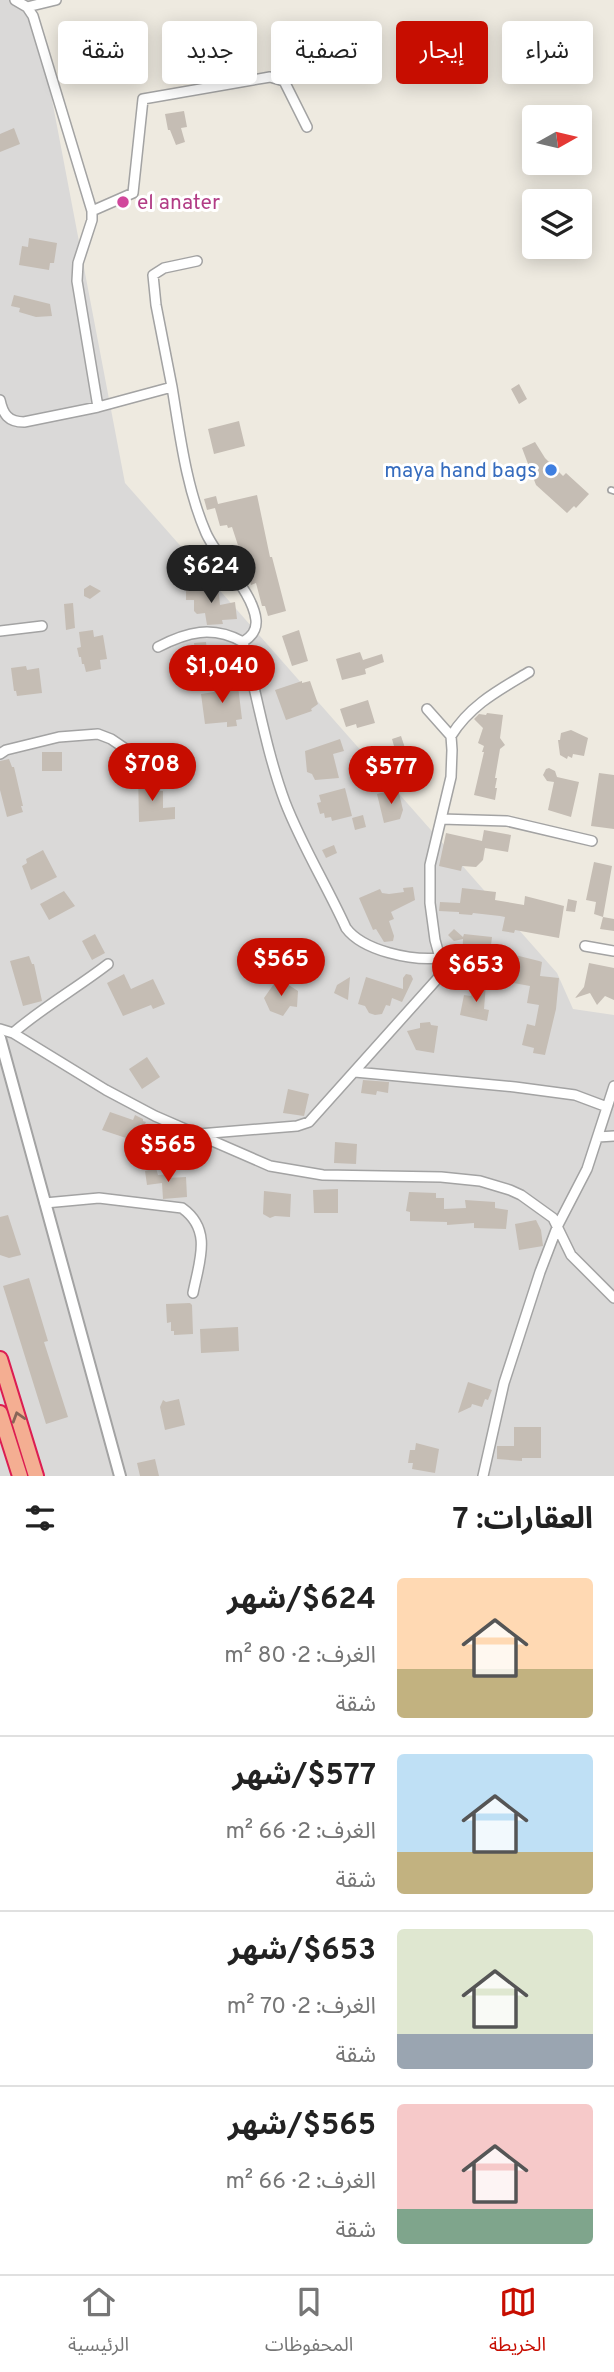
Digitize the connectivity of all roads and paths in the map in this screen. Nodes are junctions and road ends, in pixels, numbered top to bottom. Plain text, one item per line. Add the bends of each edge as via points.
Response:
1 (15, 0) edge
2 (56, 0) edge
3 (27, 7) junction
4 (307, 127) dead end
5 (92, 211) junction
6 (197, 261) dead end
7 (172, 387) junction
8 (0, 400) edge
9 (98, 407) junction
10 (42, 626) dead end
11 (0, 631) edge
12 (243, 642) junction
13 (158, 647) dead end
14 (529, 672) dead end
15 (427, 709) dead end
16 (451, 736) junction
17 (0, 754) edge
18 (169, 773) dead end
19 (441, 819) junction
20 (592, 841) dead end
21 (585, 946) dead end
22 (614, 951) edge
23 (440, 958) junction
24 (108, 964) dead end
25 (0, 1029) edge
26 (13, 1033) junction
27 (0, 1038) edge
28 (355, 1072) junction
29 (614, 1086) edge
30 (607, 1107) junction
31 (198, 1135) junction
32 (614, 1136) edge
33 (598, 1137) junction
34 (45, 1203) junction
35 (558, 1225) junction
36 (193, 1293) dead end
37 (614, 1298) edge
38 (0, 1359) edge
39 (0, 1413) edge
40 (20, 1476) edge
41 (36, 1476) edge
42 (120, 1476) edge
43 (483, 1476) edge

1 - 3 street
2 - 3 street
3 - 5 street
4 - 5 street via 284,81 270,77 143,99 132,193
5 - 9 street via 77,281
6 - 7 street via 153,275
7 - 9 street
7 - 12 street via 200,518 256,620 256,630
8 - 9 street via 5,415 16,422
10 - 11 street
12 - 13 street via 233,636 191,632
12 - 23 street via 284,799 346,928 363,943 378,948
14 - 16 street via 467,712
15 - 16 street
16 - 19 street via 451,777
17 - 18 street via 59,737 98,734
19 - 20 street via 507,821
19 - 23 street via 430,865 430,903
21 - 22 street
23 - 28 street via 438,978
24 - 26 street
25 - 26 street
26 - 31 street via 106,1090
27 - 34 street
28 - 30 street via 575,1095
28 - 31 street via 309,1122
29 - 30 street
30 - 33 street
31 - 35 street via 270,1166 303,1173 480,1181 521,1195
32 - 33 street
33 - 35 street
34 - 36 street via 99,1198 181,1208 193,1216 200,1230
34 - 42 street
35 - 37 street via 570,1255
35 - 43 street via 504,1383
41 -> 38 highway
39 - 40 highway

